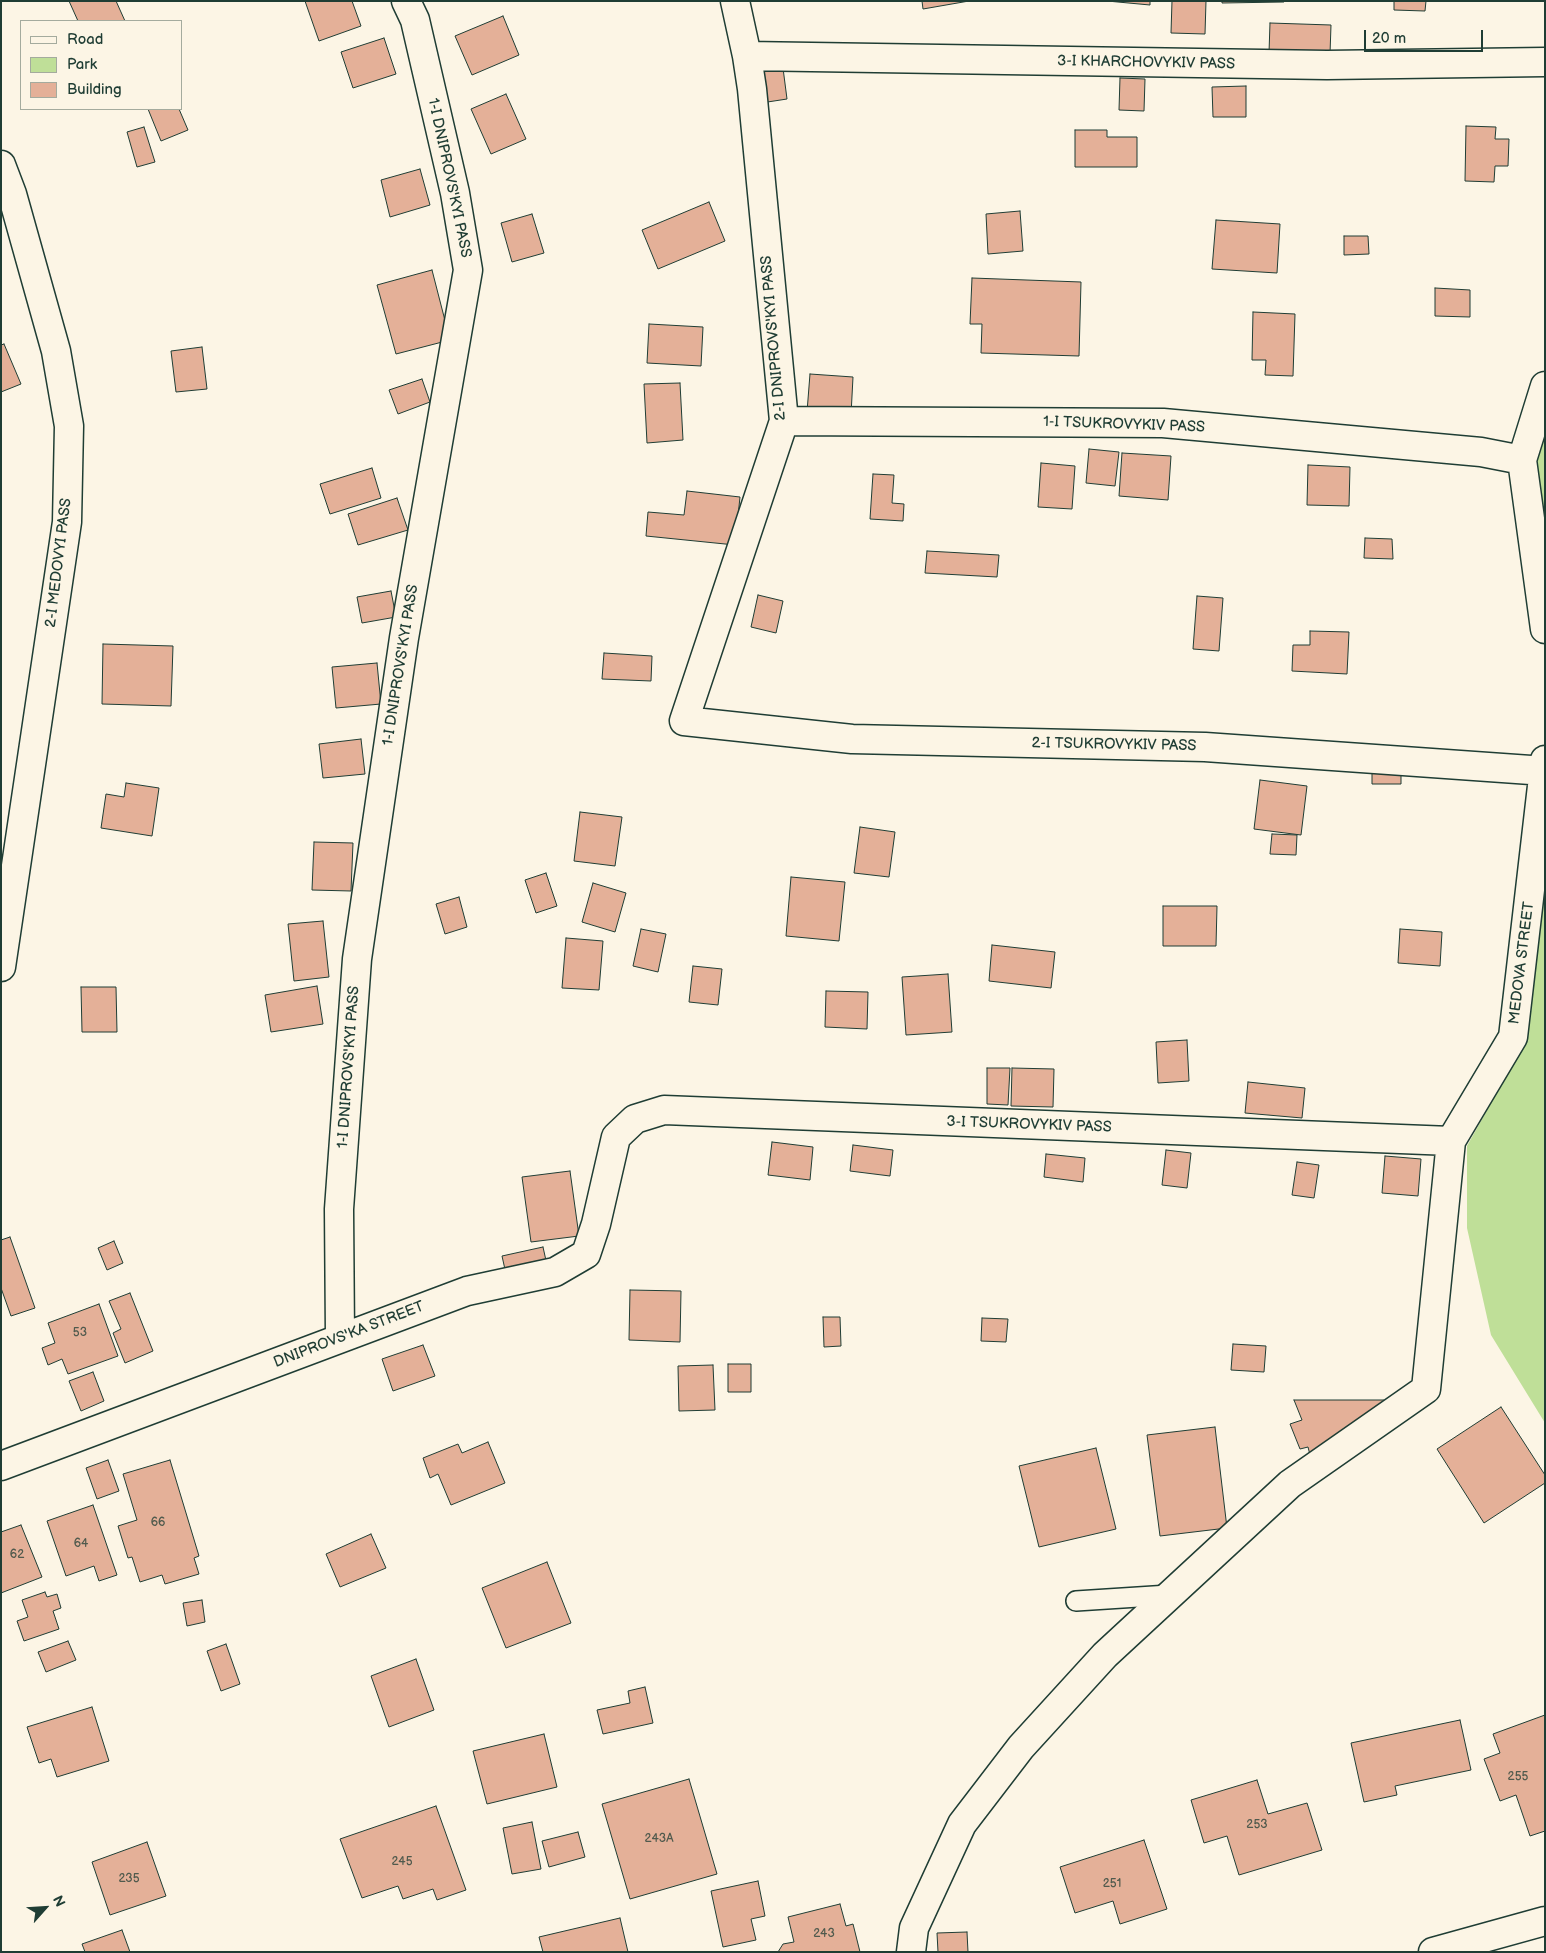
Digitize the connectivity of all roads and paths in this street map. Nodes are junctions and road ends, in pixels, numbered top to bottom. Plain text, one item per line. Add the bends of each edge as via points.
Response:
1 (406, 1) edge
2 (735, 1) edge
3 (747, 56) junction
4 (1545, 62) edge
5 (1, 165) edge
6 (1545, 386) edge
7 (784, 421) junction
8 (1522, 460) junction
9 (1545, 629) edge
10 (684, 721) joint
11 (1545, 760) edge
12 (1544, 771) edge
13 (1, 966) edge
14 (616, 1138) joint
15 (1451, 1141) junction
16 (340, 1338) junction
17 (1, 1466) edge
18 (1170, 1595) junction
19 (1076, 1601) dead end
20 (1545, 1921) edge
21 (911, 1952) edge
22 (1433, 1952) edge

1 - 16 street, 1-I DNIPROVS'KYI PASS via 414,20 455,193 468,270 404,638 357,959 339,1209
2 - 3 street, 2-I DNIPROVS'KYI PASS
3 - 4 street, 3-I KHARCHOVYKIV PASS via 1327,66
3 - 7 street, 2-I DNIPROVS'KYI PASS
5 - 13 street, 2-I MEDOVYI PASS via 56,351 68,426 67,522
6 - 8 street
7 - 8 street, 1-I TSUKROVYKIV PASS via 1163,423 1481,452
7 - 10 street, 2-I DNIPROVS'KYI PASS
8 - 9 street
10 - 12 street, 2-I TSUKROVYKIV PASS via 852,739 1205,747
11 - 12 street, MEDOVA STREET
12 - 15 street, MEDOVA STREET via 1513,1037
14 - 15 street, 3-I TSUKROVYKIV PASS via 635,1120 664,1110
14 - 16 street, DNIPROVS'KA STREET via 586,1254 555,1272 468,1291
15 - 18 street, MEDOVA STREET via 1426,1389 1290,1484
16 - 17 street, DNIPROVS'KA STREET
18 - 19 lane
18 - 21 street via 1105,1655 1021,1747 962,1824 914,1928
20 - 22 street

